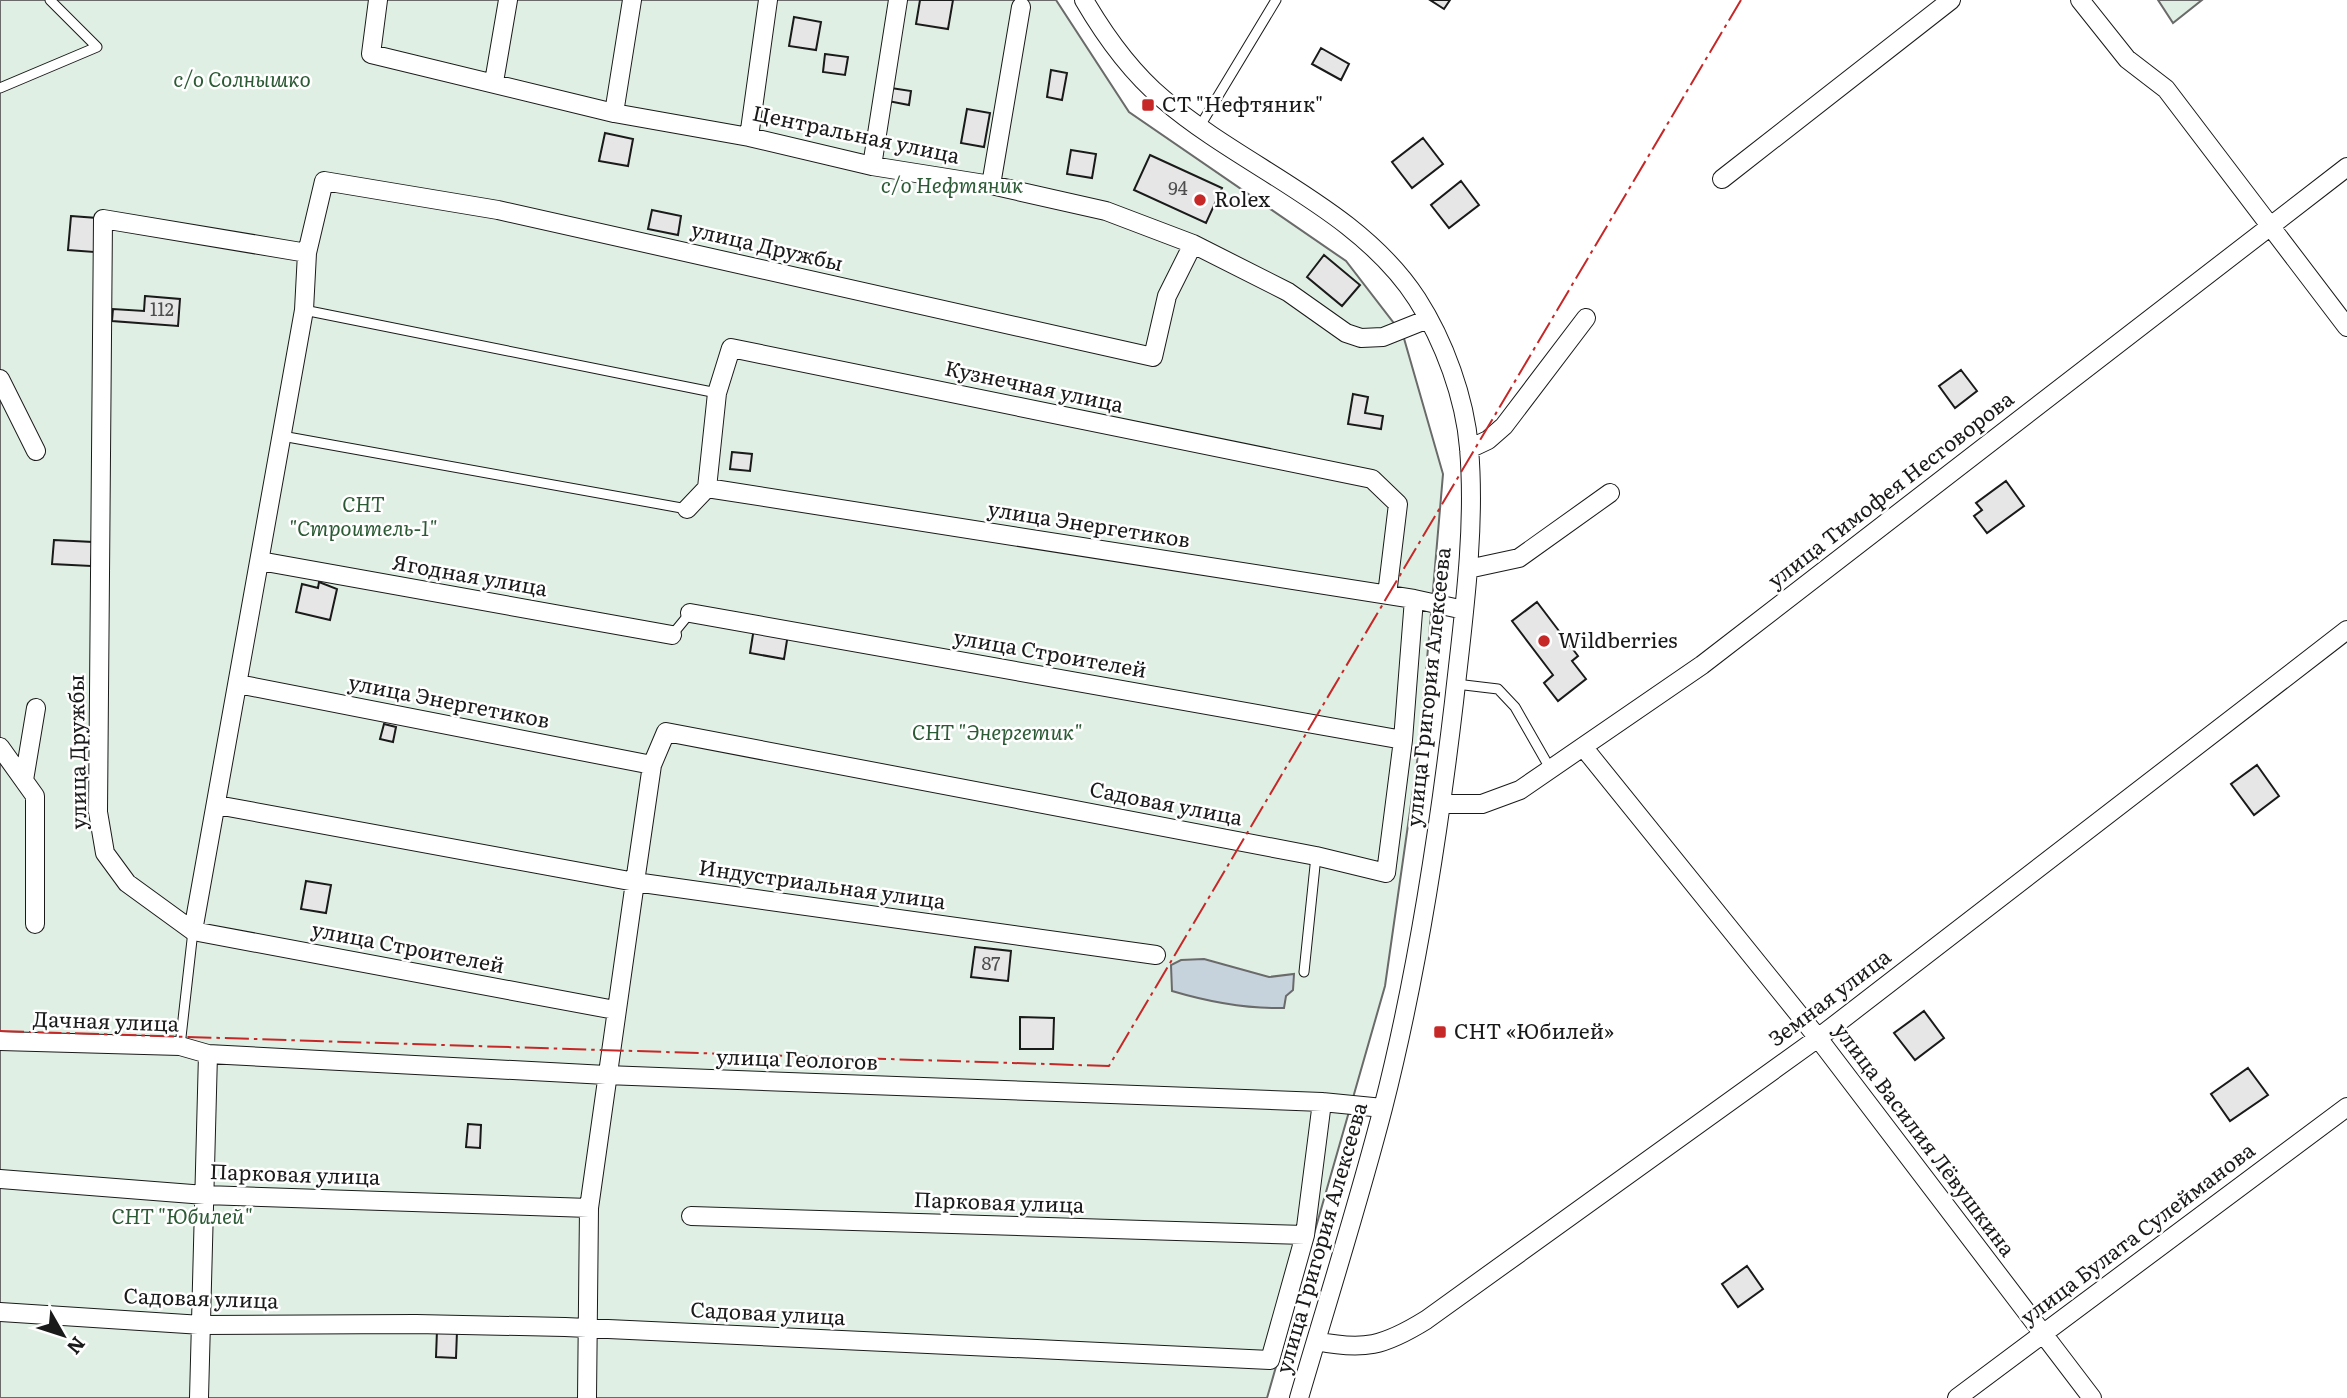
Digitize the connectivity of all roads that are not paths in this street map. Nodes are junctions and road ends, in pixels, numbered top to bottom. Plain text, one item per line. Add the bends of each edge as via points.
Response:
1 (50, 0) edge
2 (378, 0) edge
3 (508, 0) edge
4 (632, 0) edge
5 (768, 0) edge
6 (898, 0) edge
7 (1084, 0) edge
8 (1276, 0) edge
9 (1951, 0) edge
10 (2080, 0) edge
11 (1021, 7) dead end
12 (494, 82) junction
13 (0, 88) edge
14 (614, 113) junction
15 (1200, 126) junction
16 (749, 136) junction
17 (872, 166) junction
18 (2347, 167) edge
19 (1722, 179) dead end
20 (991, 185) junction
21 (2270, 226) junction
22 (1193, 243) junction
23 (307, 253) junction
24 (304, 310) junction
25 (1586, 318) dead end
26 (1428, 319) junction
27 (2347, 327) edge
28 (0, 379) edge
29 (717, 393) junction
30 (282, 436) junction
31 (1469, 449) junction
32 (37, 451) dead end
33 (707, 488) junction
34 (1610, 493) dead end
35 (687, 509) joint
36 (260, 561) junction
37 (1468, 569) junction
38 (1387, 595) junction
39 (1414, 599) junction
40 (1464, 610) junction
41 (690, 613) joint
42 (2347, 631) edge
43 (672, 635) joint
44 (238, 684) junction
45 (1456, 684) junction
46 (36, 708) dead end
47 (1403, 740) junction
48 (0, 747) edge
49 (1584, 748) junction
50 (652, 765) junction
51 (1551, 770) junction
52 (24, 780) junction
53 (1442, 804) junction
54 (217, 805) junction
55 (1316, 856) junction
56 (635, 882) junction
57 (35, 924) dead end
58 (192, 931) junction
59 (1156, 955) dead end
60 (1304, 972) dead end
61 (615, 1010) junction
62 (1818, 1038) junction
63 (0, 1041) edge
64 (180, 1046) junction
65 (208, 1054) junction
66 (606, 1070) junction
67 (1322, 1102) junction
68 (2347, 1107) edge
69 (1383, 1108) junction
70 (0, 1179) edge
71 (205, 1195) junction
72 (589, 1208) junction
73 (691, 1216) dead end
74 (1305, 1236) junction
75 (0, 1312) edge
76 (202, 1325) junction
77 (588, 1329) junction
78 (2043, 1332) junction
79 (1316, 1341) junction
80 (200, 1398) edge
81 (587, 1398) edge
82 (1299, 1398) edge
83 (1957, 1398) edge
84 (2092, 1398) edge

1 - 13 lane via 97,47
2 - 12 street, Центральная улица via 371,54
3 - 12 street
4 - 14 street
5 - 16 street
6 - 17 street
7 - 15 street, улица Григория Алексеева via 1144,81
8 - 15 lane
9 - 19 street
10 - 21 street via 2127,58 2166,89
11 - 20 street
12 - 14 street, Центральная улица
14 - 16 street, Центральная улица
15 - 26 street, улица Григория Алексеева via 1364,242 1398,275
16 - 17 street, Центральная улица
17 - 20 street, Центральная улица
18 - 21 street, улица Тимофея Несговорова
20 - 22 street, Центральная улица via 1106,211
21 - 27 street
21 - 49 street, улица Тимофея Несговорова via 1702,665
22 - 23 street, улица Дружбы via 1167,296 1153,357 498,210 324,181
22 - 26 street, Центральная улица via 1288,292 1360,338 1383,337
23 - 24 street, улица Дружбы
23 - 58 street, улица Дружбы via 103,219 98,812 105,853 127,883
24 - 29 lane
24 - 30 street, улица Дружбы
25 - 31 street via 1504,426
26 - 31 street, улица Григория Алексеева via 1464,415
28 - 32 street
29 - 33 street, Кузнечная улица
29 - 38 street, Кузнечная улица via 731,348 1373,480 1398,504
30 - 35 lane
30 - 36 street, улица Дружбы
31 - 37 street, улица Григория Алексеева
33 - 35 street
33 - 38 street, улица Энергетиков
34 - 37 street via 1519,558
36 - 43 street, Ягодная улица
36 - 44 street, улица Дружбы
37 - 40 street, улица Григория Алексеева
38 - 39 street, улица Энергетиков
39 - 40 street, улица Энергетиков
39 - 47 street, Садовая улица
40 - 45 street, улица Григория Алексеева
41 - 43 lane
41 - 47 street, улица Строителей
42 - 62 street, Земная улица
44 - 50 street, улица Энергетиков
44 - 54 street, улица Дружбы
45 - 51 lane via 1498,689 1515,707
45 - 53 street, улица Григория Алексеева
46 - 52 street
47 - 55 street, Садовая улица via 1386,873
48 - 52 street
49 - 51 street, улица Тимофея Несговорова
49 - 62 street, улица Василия Лёвушкина
50 - 55 street, Садовая улица via 666,732
50 - 56 street
51 - 53 street, улица Тимофея Несговорова via 1520,790 1482,804
52 - 57 street via 35,796
53 - 69 street, улица Григория Алексеева via 1419,945
54 - 56 street
54 - 58 street, улица Дружбы
55 - 60 lane
56 - 59 street, Индустриальная улица
56 - 61 street
58 - 61 street, улица Строителей
58 - 64 lane
61 - 66 street
62 - 78 street, улица Василия Лёвушкина
62 - 79 street, Земная улица via 1401,1336 1377,1346 1346,1348
63 - 64 street, Дачная улица
64 - 65 street, Дачная улица
65 - 66 street, улица Геологов
65 - 71 street
66 - 67 street, улица Геологов
66 - 72 street
67 - 69 street, улица Геологов
67 - 74 street, Садовая улица
68 - 78 street, улица Булата Сулейманова
69 - 79 street, улица Григория Алексеева
70 - 71 street, Парковая улица
71 - 72 street, Парковая улица
71 - 76 street
72 - 77 street
73 - 74 street, Парковая улица
74 - 77 street, Садовая улица via 1270,1360
75 - 76 street, Садовая улица
76 - 77 street, Садовая улица
76 - 80 street
77 - 81 street
78 - 83 street, улица Булата Сулейманова
78 - 84 street, улица Василия Лёвушкина
79 - 82 street, улица Григория Алексеева

